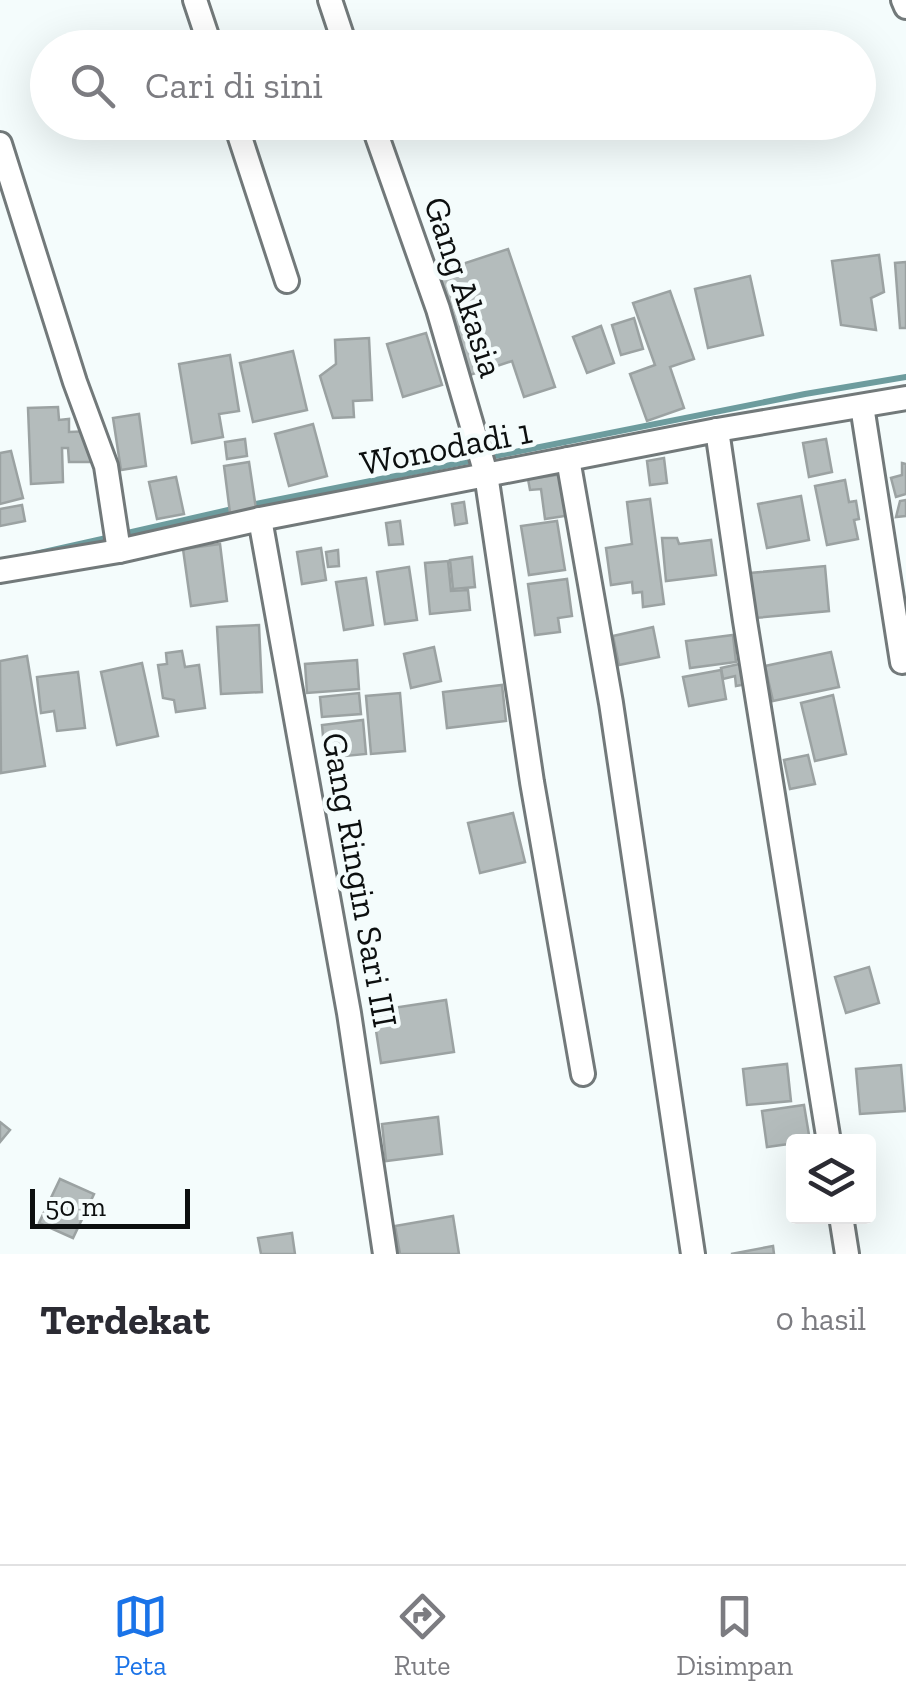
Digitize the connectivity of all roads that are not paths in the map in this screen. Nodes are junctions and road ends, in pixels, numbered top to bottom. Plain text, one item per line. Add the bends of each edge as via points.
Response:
1 (195, 0) edge
2 (330, 0) edge
3 (204, 30) edge
4 (340, 30) edge
5 (241, 140) edge
6 (378, 140) edge
7 (0, 144) edge
8 (288, 281) dead end
9 (906, 398) edge
10 (862, 406) junction
11 (717, 430) junction
12 (568, 458) junction
13 (486, 474) junction
14 (260, 519) junction
15 (117, 539) junction
16 (0, 571) edge
17 (902, 662) dead end
18 (583, 1074) dead end
19 (828, 1134) edge
20 (842, 1224) edge
21 (385, 1254) edge
22 (693, 1254) edge
23 (847, 1254) edge

1 - 3 street
2 - 4 street
5 - 8 street
6 - 13 street, Gang Akasia
7 - 15 street via 106,466
9 - 10 street, Wonodadi 1
10 - 11 street, Wonodadi 1
10 - 17 street
11 - 12 street, Wonodadi 1
11 - 19 street
12 - 13 street, Wonodadi 1
12 - 22 street
13 - 14 street, Wonodadi 1
13 - 18 street, Gang Akasia
14 - 15 street, Wonodadi 1
14 - 21 street, Gang Ringin Sari III
15 - 16 street, Wonodadi 1
20 - 23 street

